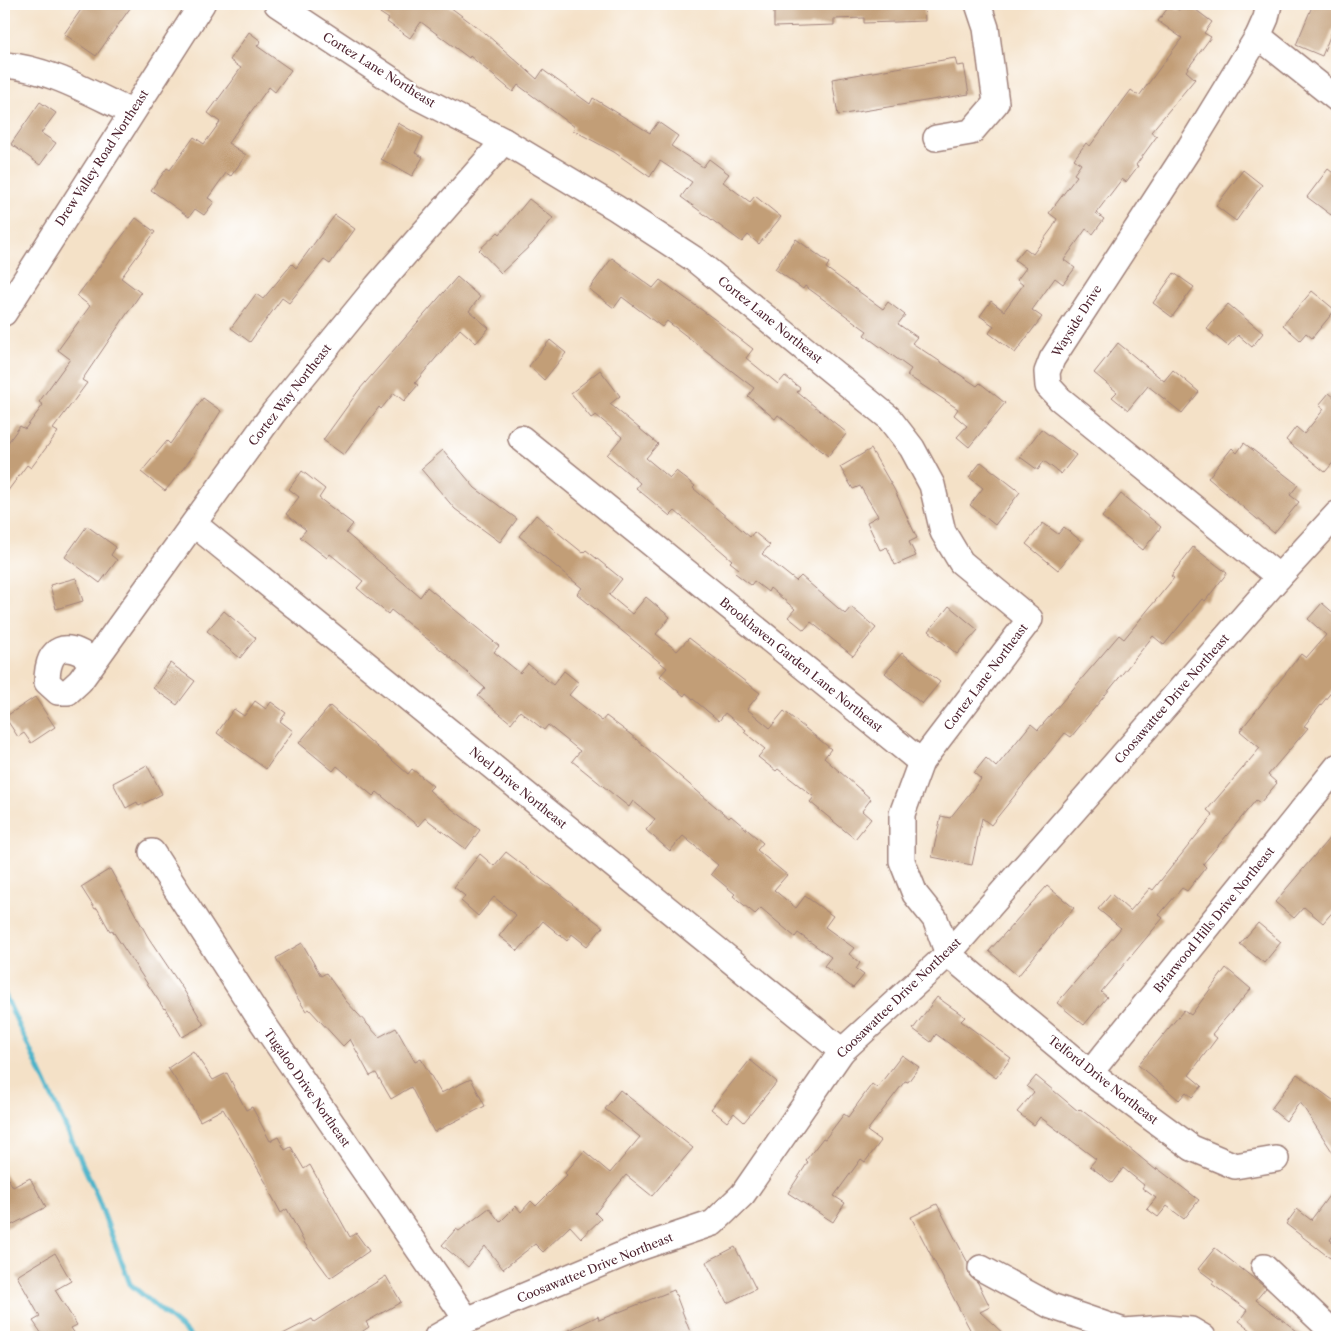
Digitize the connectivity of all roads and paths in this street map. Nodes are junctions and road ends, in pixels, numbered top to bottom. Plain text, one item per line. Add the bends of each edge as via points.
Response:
1 (202, 4) edge
2 (277, 4) edge
3 (978, 4) edge
4 (1269, 4) edge
5 (1258, 36) junction
6 (4, 65) edge
7 (1337, 99) edge
8 (131, 112) junction
9 (936, 138) dead end
10 (504, 142) junction
11 (4, 312) edge
12 (521, 438) dead end
13 (1337, 514) edge
14 (194, 524) junction
15 (1279, 577) junction
16 (93, 661) dead end
17 (921, 762) junction
18 (1337, 766) edge
19 (152, 852) dead end
20 (948, 954) junction
21 (842, 1051) junction
22 (1090, 1073) junction
23 (1276, 1160) dead end
24 (1264, 1267) dead end
25 (981, 1268) dead end
26 (466, 1320) junction
27 (1335, 1336) edge
28 (436, 1337) edge
29 (1203, 1337) edge

1 - 8 street, Drew Valley Road Northeast
2 - 10 street, Cortez Lane Northeast via 416,96
3 - 9 street via 986,28 996,102 972,132
4 - 5 street, Wayside Drive
5 - 7 street
5 - 15 street, Wayside Drive via 1047,372 1048,386 1060,399
6 - 8 street via 22,66
8 - 11 street, Drew Valley Road Northeast
10 - 14 street, Cortez Way Northeast via 383,280 274,412
10 - 17 street, Cortez Lane Northeast via 616,208 694,259 888,417 912,448 932,485 943,532 961,562 1030,619
12 - 17 street, Brookhaven Garden Lane Northeast
13 - 15 street, Coosawattee Drive Northeast
14 - 16 street, Cortez Way Northeast
14 - 21 street, Noel Drive Northeast
15 - 20 street, Coosawattee Drive Northeast
17 - 20 street via 902,814 902,861 915,894 935,919
18 - 22 street, Briarwood Hills Drive Northeast
19 - 26 street, Tugaloo Drive Northeast via 256,1014
20 - 21 street, Coosawattee Drive Northeast
20 - 22 street, Telford Drive Northeast
21 - 26 street, Coosawattee Drive Northeast via 742,1194 713,1223 636,1249
22 - 23 street, Telford Drive Northeast via 1192,1148 1235,1166
24 - 27 street
25 - 29 street via 1050,1306 1124,1331 1166,1328 1191,1330
26 - 28 street, Coosawattee Drive Northeast

